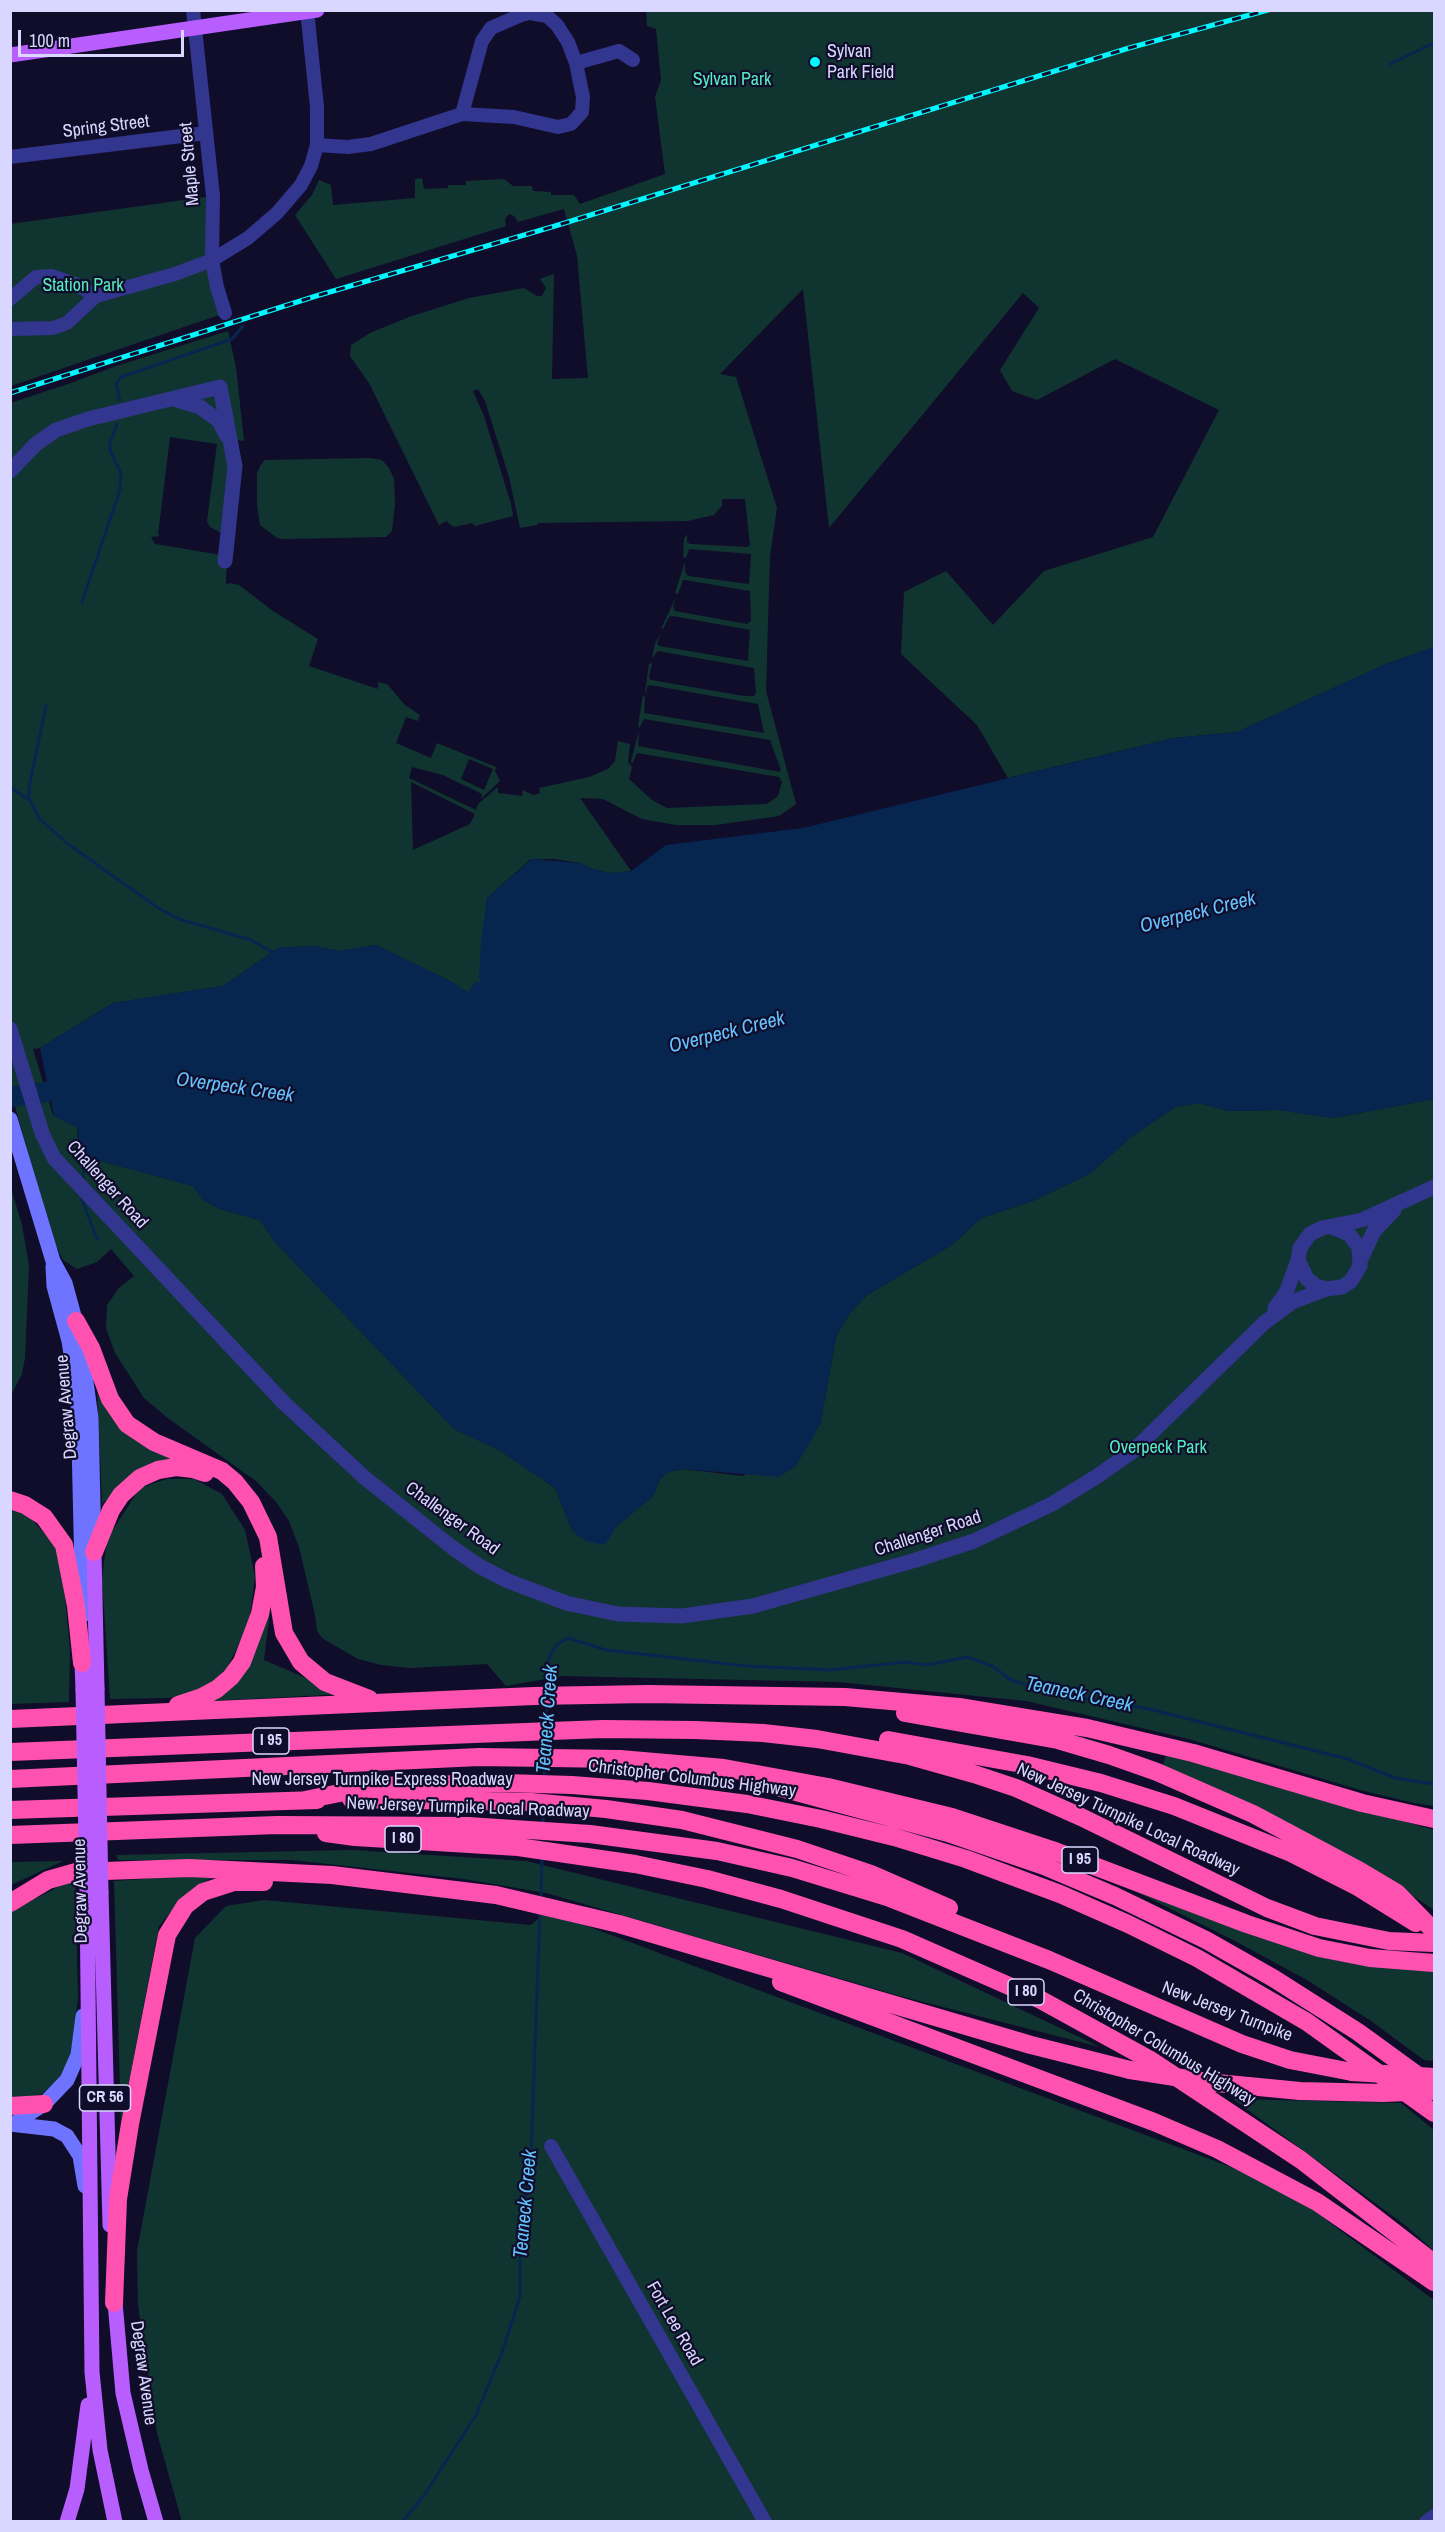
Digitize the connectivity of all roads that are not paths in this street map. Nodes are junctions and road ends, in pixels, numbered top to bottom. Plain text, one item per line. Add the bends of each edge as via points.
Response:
1 (193, 10) edge
2 (311, 11) edge
3 (194, 28) junction
4 (10, 55) edge
5 (633, 60) dead end
6 (576, 63) junction
7 (462, 114) junction
8 (206, 133) junction
9 (316, 145) junction
10 (10, 157) edge
11 (212, 260) junction
12 (96, 296) junction
13 (10, 299) edge
14 (225, 313) dead end
15 (10, 330) edge
16 (174, 399) junction
17 (232, 446) junction
18 (10, 471) edge
19 (225, 561) dead end
20 (10, 1029) edge
21 (12, 1123) edge
22 (1434, 1187) edge
23 (1401, 1202) junction
24 (1332, 1227) junction
25 (1361, 1259) junction
26 (1298, 1260) junction
27 (53, 1261) junction
28 (1326, 1289) junction
29 (76, 1321) junction
30 (1264, 1323) junction
31 (10, 1500) edge
32 (94, 1552) junction
33 (82, 1663) junction
34 (90, 1690) junction
35 (754, 1697) junction
36 (379, 1702) junction
37 (153, 1713) junction
38 (10, 1714) edge
39 (36, 1718) junction
40 (10, 1719) edge
41 (793, 1736) junction
42 (10, 1752) edge
43 (724, 1768) junction
44 (10, 1779) edge
45 (305, 1800) junction
46 (10, 1810) edge
47 (1434, 1819) edge
48 (277, 1825) junction
49 (10, 1835) edge
50 (361, 1880) junction
51 (94, 1892) junction
52 (10, 1902) edge
53 (1434, 1931) edge
54 (1434, 1936) edge
55 (1434, 1943) edge
56 (707, 1951) junction
57 (1049, 1960) junction
58 (88, 1963) junction
59 (1433, 1963) edge
60 (1434, 2077) edge
61 (1434, 2090) edge
62 (44, 2104) joint
63 (1434, 2113) edge
64 (12, 2117) edge
65 (551, 2146) dead end
66 (89, 2210) junction
67 (1434, 2263) edge
68 (1434, 2282) edge
69 (114, 2303) junction
70 (92, 2372) junction
71 (1434, 2516) edge
72 (156, 2521) edge
73 (67, 2522) edge
74 (115, 2522) edge
75 (146, 2522) edge
76 (765, 2522) edge
77 (1426, 2522) edge

1 - 3 street, Maple Street
2 - 3 main road
2 - 9 street
3 - 4 main road
3 - 8 street, Maple Street
5 - 6 street via 619,51
6 - 7 street via 584,106 577,119 566,126
6 - 7 street via 568,42 548,16 530,13 505,21 491,28 482,40
7 - 9 street via 371,144
8 - 10 street, Spring Street
8 - 11 street, Maple Street via 213,195
9 - 11 street via 311,166 289,201 255,232
11 - 12 street
11 - 14 street, Maple Street
12 - 13 street via 52,276 36,277
12 - 15 street via 67,323 53,328
16 - 17 street via 200,407 219,421
16 - 17 street via 220,387
16 - 18 street via 56,430
17 - 19 street via 235,466
20 - 30 street, Challenger Road via 51,1152 284,1403 366,1478 453,1548 508,1581 566,1603 618,1614 682,1616 753,1606 974,1541 1052,1504 1133,1451
21 - 27 main road, Degraw Avenue / CR 56
22 - 23 street, Challenger Road
23 - 24 street, Challenger Road via 1362,1220
23 - 25 street, Challenger Road via 1374,1231
24 - 25 street via 1352,1237
24 - 26 street, Challenger Road via 1318,1229 1307,1237
25 - 28 street, Challenger Road via 1357,1273 1348,1283
26 - 28 street via 1307,1279
26 - 30 street, Challenger Road via 1286,1293
27 - 29 main road, Degraw Avenue / CR 56 via 65,1283
27 - 33 main road, Degraw Avenue / CR 56 via 54,1286 73,1360 80,1419
28 - 30 street, Challenger Road via 1292,1302
29 - 32 main road, Degraw Avenue / CR 56 via 89,1398
29 - 36 highway via 110,1399 127,1424 154,1442 222,1472 251,1502 270,1546 284,1633 301,1662 325,1682
31 - 33 highway via 44,1517 64,1545
32 - 34 main road, Degraw Avenue / CR 56
32 - 37 highway via 111,1510 127,1489 148,1474 176,1467 202,1471 223,1485 243,1508 258,1540 264,1566 263,1601 242,1662 213,1692
33 - 34 main road, Degraw Avenue / CR 56
34 - 51 main road, Degraw Avenue / CR 56, bridge
35 - 36 highway via 562,1695
35 - 47 highway via 888,1700 1053,1721 1142,1740 1362,1803
35 - 53 highway via 940,1719 1042,1737 1108,1755 1229,1803 1329,1854 1397,1893
36 - 37 highway
37 - 39 highway
38 - 39 highway
39 - 40 highway
41 - 42 highway, New Jersey Turnpike Local Roadway / I 95 via 685,1730 562,1730
41 - 54 highway via 867,1737 927,1746 1027,1765 1134,1793 1221,1823 1291,1853 1358,1887
41 - 55 highway, New Jersey Turnpike Local Roadway / I 95 via 910,1756 994,1780 1058,1806 1267,1908 1340,1932
43 - 44 highway, New Jersey Turnpike Express Roadway / I 95 via 559,1757 456,1758
43 - 59 highway, New Jersey Turnpike Express Roadway / I 95 via 854,1792 961,1820 1319,1948 1370,1958
43 - 61 highway, Christopher Columbus Highway via 793,1793 956,1835 1114,1896 1206,1940 1294,1991 1372,2042
45 - 46 highway, New Jersey Turnpike Express Roadway
45 - 57 highway, New Jersey Turnpike Express Roadway via 531,1802 682,1820 797,1849 862,1871 995,1929
45 - 63 highway, Christopher Columbus Highway via 374,1786 559,1784 689,1796 796,1813 918,1844 1021,1879 1121,1920 1234,1978 1321,2031
48 - 49 highway, New Jersey Turnpike Local Roadway
48 - 57 highway, New Jersey Turnpike Local Roadway via 530,1829 683,1845 792,1868 890,1898
48 - 67 highway, Christopher Columbus Highway / I 80 via 355,1837 556,1852 667,1870 781,1899 902,1939 1011,1985 1109,2035 1217,2102 1331,2182
50 - 52 highway via 239,1869 90,1871 48,1880
50 - 56 highway via 527,1901
50 - 69 highway via 222,1885 194,1898 171,1925 163,1947 119,2189
51 - 58 main road, Degraw Avenue / CR 56
51 - 69 main road, Degraw Avenue / CR 56
56 - 61 highway, bridge via 1130,2070 1300,2091
56 - 68 highway via 1200,2141 1325,2206
57 - 60 highway, New Jersey Turnpike, bridge via 1242,2044 1290,2060 1352,2072
58 - 62 main road via 75,2064 67,2080
58 - 66 main road, Degraw Avenue / CR 56 via 92,2161
62 - 64 highway
64 - 66 main road via 54,2129 72,2141 81,2161
65 - 76 street, Fort Lee Road
66 - 70 main road, Degraw Avenue / CR 56
69 - 72 main road, Degraw Avenue / CR 56 via 127,2412
70 - 73 main road via 77,2489
70 - 74 main road, Degraw Avenue / CR 56 via 100,2450
71 - 77 street
72 - 75 street

